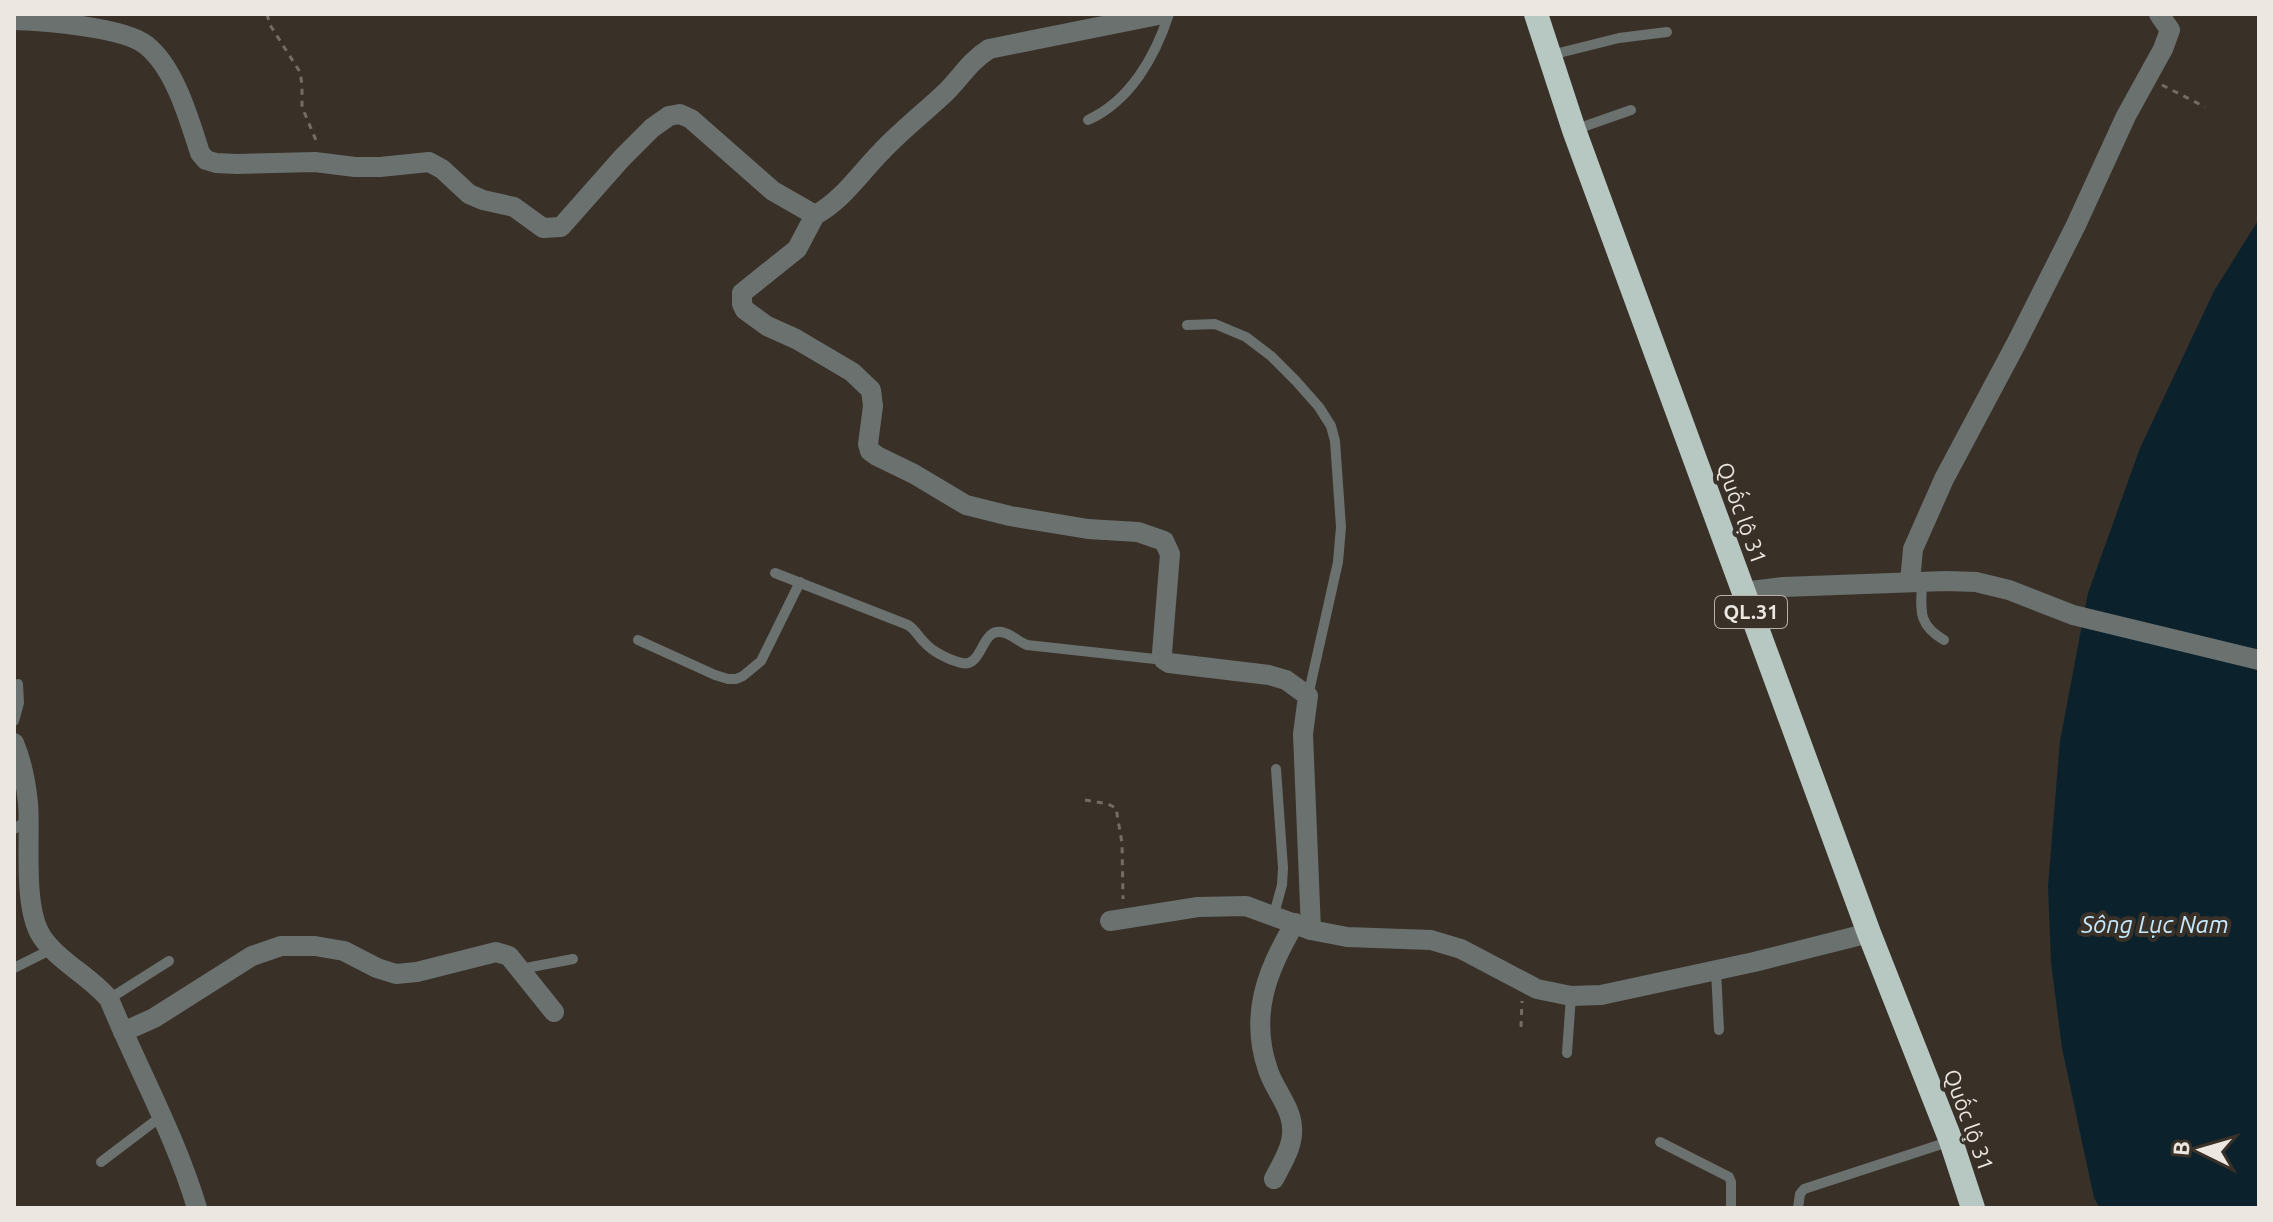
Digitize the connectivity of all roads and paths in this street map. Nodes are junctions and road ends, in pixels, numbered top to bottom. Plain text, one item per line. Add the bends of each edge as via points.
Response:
1 (267, 14) edge
2 (1166, 14) edge
3 (1536, 14) edge
4 (2159, 14) edge
5 (14, 20) edge
6 (1667, 32) dead end
7 (1549, 56) junction
8 (2148, 77) junction
9 (2205, 107) dead end
10 (1631, 110) dead end
11 (1088, 120) dead end
12 (1574, 130) junction
13 (325, 163) junction
14 (815, 215) junction
15 (1187, 325) dead end
16 (775, 573) dead end
17 (800, 582) junction
18 (1916, 582) junction
19 (1743, 592) junction
20 (638, 640) dead end
21 (1944, 640) dead end
22 (1164, 660) junction
23 (2259, 660) edge
24 (18, 684) dead end
25 (1308, 696) junction
26 (14, 721) edge
27 (14, 743) edge
28 (1276, 769) dead end
29 (1085, 800) dead end
30 (21, 825) edge
31 (1274, 914) junction
32 (1116, 920) joint
33 (1303, 926) junction
34 (1869, 933) junction
35 (52, 949) junction
36 (573, 959) dead end
37 (169, 961) dead end
38 (14, 968) edge
39 (519, 969) junction
40 (1716, 970) junction
41 (1571, 996) junction
42 (109, 999) junction
43 (554, 1012) dead end
44 (1719, 1030) dead end
45 (123, 1032) junction
46 (1567, 1053) dead end
47 (163, 1115) junction
48 (1951, 1141) junction
49 (1660, 1142) dead end
50 (101, 1162) dead end
51 (1274, 1179) dead end
52 (197, 1208) edge
53 (1731, 1208) edge
54 (1798, 1208) edge
55 (1973, 1208) edge

1 - 13 path via 300,72 302,107
2 - 11 lane via 1147,65 1114,104
2 - 14 street via 989,49
3 - 7 highway, Quốc lộ 31 / QL.31
4 - 8 street via 2170,30
5 - 13 street via 97,29 146,45 172,79 206,160
6 - 7 lane
7 - 12 highway, Quốc lộ 31 / QL.31
8 - 9 path
8 - 18 street via 1944,479 1913,549
10 - 12 lane
12 - 19 highway, Quốc lộ 31 / QL.31
13 - 14 street via 380,167 429,162 469,194 514,207 543,228 561,227 652,128 680,114 773,191
14 - 22 street via 797,249 742,293 745,310 863,381 873,399 868,444 877,456 966,505 1088,529 1138,532 1164,541 1170,554
15 - 25 lane via 1215,324 1246,337 1296,381 1331,426 1338,562
16 - 17 lane
17 - 20 lane via 761,661 736,679 715,675
17 - 22 lane via 908,625 925,644 960,663 974,661 985,640 1000,632 1027,645
18 - 19 street
18 - 21 lane via 1925,624
18 - 23 street via 1976,582 2073,615
19 - 34 highway, Quốc lộ 31 / QL.31
22 - 25 street via 1269,675
24 - 26 lane
25 - 33 street via 1303,734
27 - 30 street via 28,803
28 - 31 lane via 1283,868
29 - 32 path via 1116,808 1122,843
30 - 35 street via 34,913 40,934
31 - 32 street via 1246,906 1198,907
31 - 33 street
33 - 41 street via 1347,937 1431,940 1461,949 1537,989
33 - 51 street via 1277,953 1259,1028 1268,1071 1292,1124 1290,1144
34 - 40 street
34 - 48 highway, Quốc lộ 31 / QL.31
35 - 38 lane
35 - 42 street
36 - 39 lane
37 - 42 lane
39 - 43 street
39 - 45 street via 509,956 496,952 396,974 344,951 281,946 252,956
40 - 41 street via 1601,995
40 - 44 lane
41 - 46 lane
42 - 45 street
45 - 47 street
47 - 50 lane
47 - 52 street
48 - 54 lane via 1804,1189
48 - 55 highway, Quốc lộ 31 / QL.31
49 - 53 lane via 1729,1177

